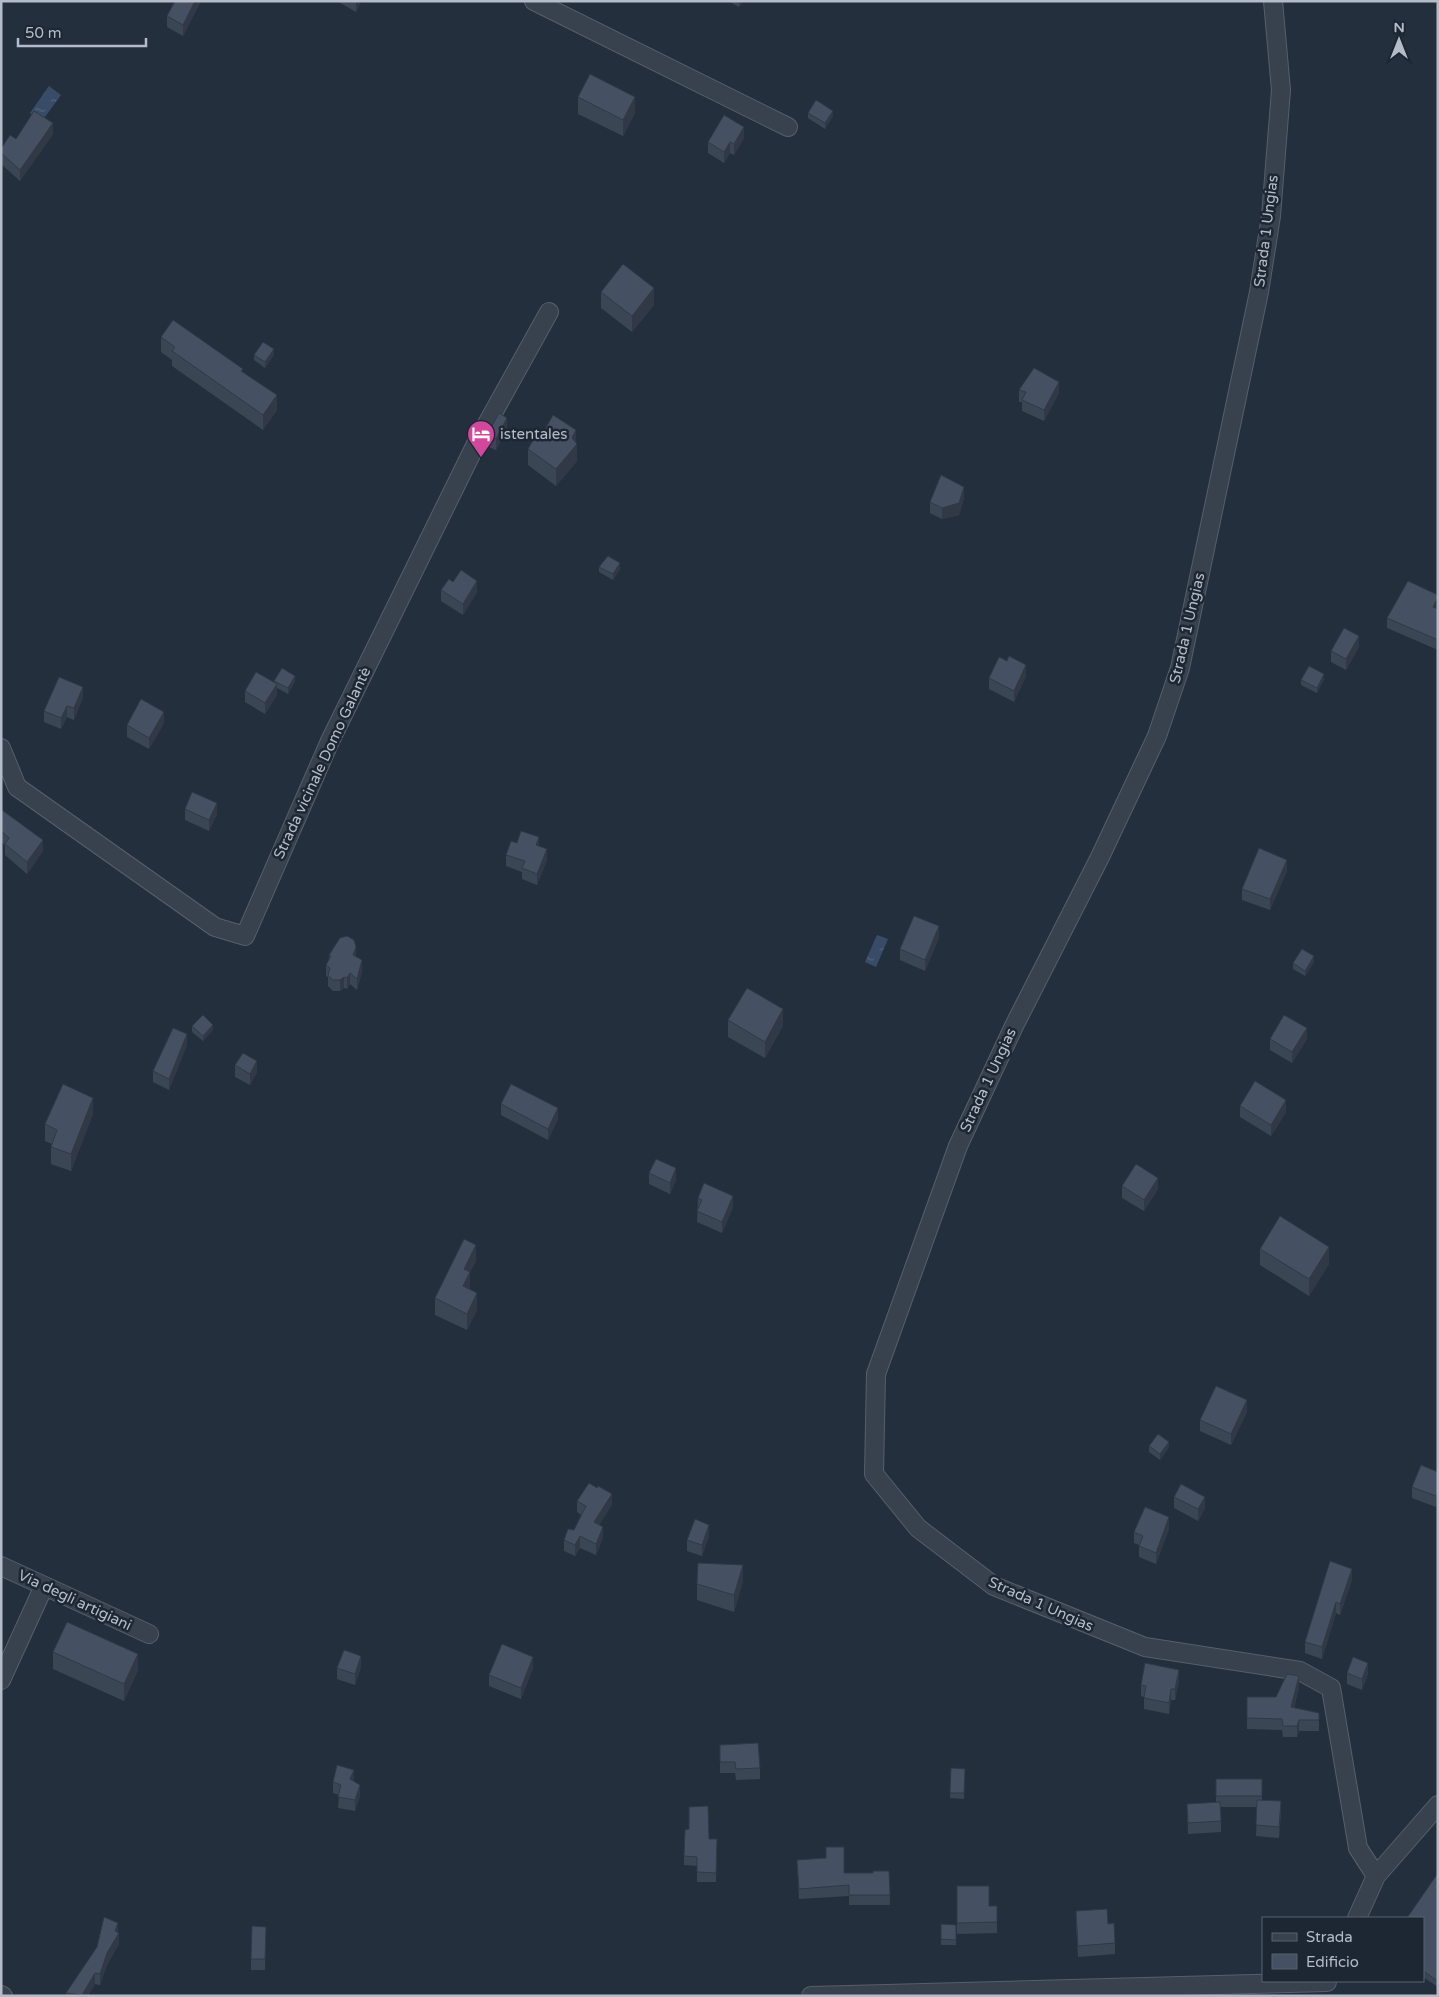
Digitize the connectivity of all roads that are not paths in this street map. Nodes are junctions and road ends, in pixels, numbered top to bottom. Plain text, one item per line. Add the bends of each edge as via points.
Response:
1 (534, 1) edge
2 (1273, 1) edge
3 (788, 127) dead end
4 (550, 312) dead end
5 (1, 748) edge
6 (1, 1566) edge
7 (44, 1586) junction
8 (149, 1634) dead end
9 (1, 1680) edge
10 (1438, 1805) edge
11 (1376, 1876) junction
12 (1357, 1917) edge
13 (1325, 1986) edge
14 (812, 1996) edge

1 - 3 street
2 - 11 street, Strada 1 Ungias via 1281,90 1271,216 1259,292 1180,668 1157,736 958,1146 876,1374 874,1474 918,1528 994,1586 1145,1648 1300,1671 1331,1688 1358,1848
4 - 5 street, Strada vicinale Domo Galantè via 478,440 338,724 245,936 215,927 17,787
6 - 7 street, Via degli artigiani
7 - 8 street, Via degli artigiani
7 - 9 street
10 - 11 street
11 - 12 street
13 - 14 street

